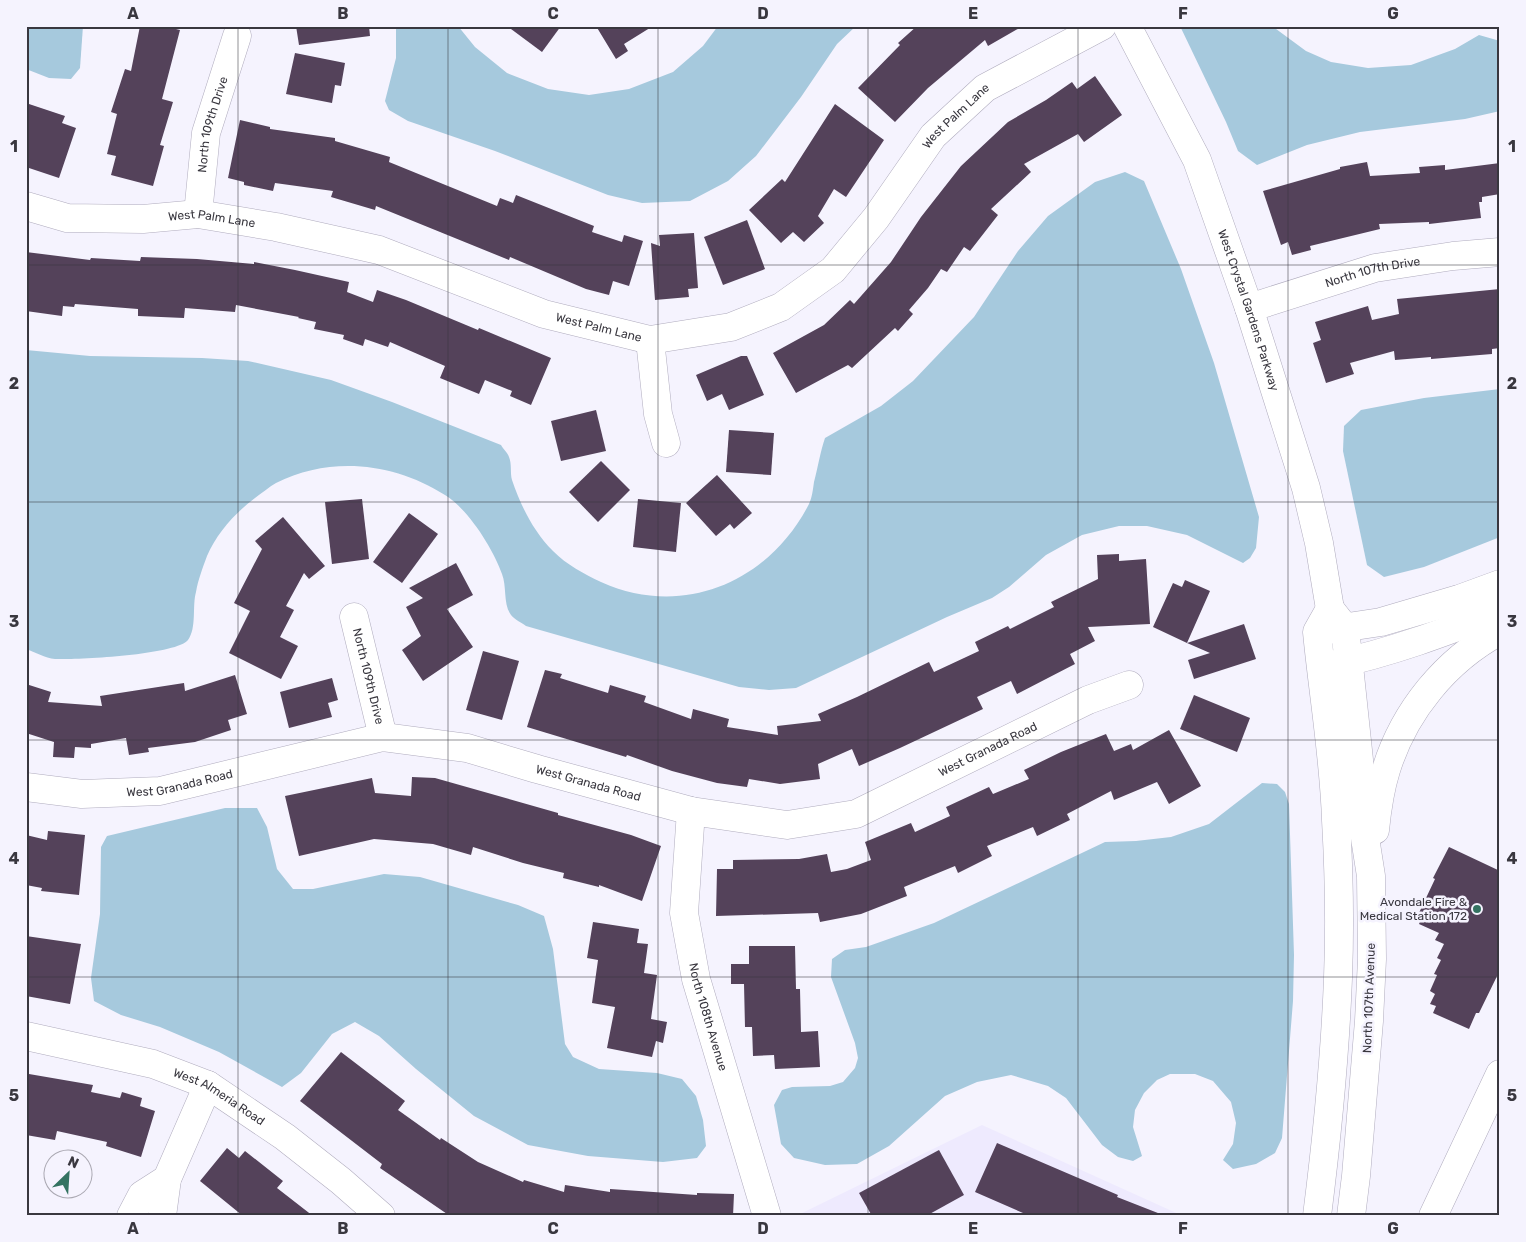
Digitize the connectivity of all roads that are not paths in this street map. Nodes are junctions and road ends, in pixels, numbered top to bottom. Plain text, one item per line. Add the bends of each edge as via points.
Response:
1 (1102, 26) edge
2 (1127, 26) edge
3 (237, 36) dead end
4 (26, 206) edge
5 (198, 214) junction
6 (1500, 252) edge
7 (1249, 308) junction
8 (650, 340) junction
9 (666, 443) dead end
10 (1500, 584) edge
11 (1500, 611) edge
12 (354, 617) dead end
13 (1500, 631) edge
14 (1333, 641) junction
15 (1129, 685) dead end
16 (383, 737) junction
17 (26, 787) edge
18 (690, 812) junction
19 (1371, 876) junction
20 (1338, 963) junction
21 (1372, 964) junction
22 (26, 1036) edge
23 (1500, 1074) edge
24 (208, 1085) junction
25 (167, 1178) junction
26 (131, 1216) edge
27 (162, 1216) edge
28 (381, 1216) edge
29 (767, 1216) edge
30 (1317, 1216) edge
31 (1351, 1216) edge
32 (1433, 1216) edge

1 - 8 street, West Palm Lane via 984,88 933,136 876,218 833,270 781,307 731,327
2 - 7 street, West Crystal Gardens Parkway via 1197,160
3 - 5 street, North 109th Drive via 206,133
4 - 5 street, West Palm Lane via 67,218 143,219
5 - 8 street, West Palm Lane via 379,250 544,314
6 - 7 street, North 107th Drive via 1375,268
7 - 14 street, West Crystal Gardens Parkway via 1306,488 1319,543
8 - 9 street via 658,414
10 - 14 street
11 - 14 street via 1391,650
12 - 16 street, North 109th Drive
13 - 19 street via 1449,667 1427,691 1397,740 1379,799
14 - 19 street, North 107th Avenue via 1359,760 1363,824
14 - 20 street
15 - 18 street, West Granada Road via 1088,700 856,814 786,825
16 - 17 street, West Granada Road via 160,791 82,794
16 - 18 street, West Granada Road via 467,748
18 - 29 street, North 108th Avenue via 684,913 696,979
19 - 21 street, North 107th Avenue
20 - 21 street
20 - 30 street via 1333,1065
21 - 31 street, North 107th Avenue via 1363,1103
22 - 24 street, West Almeria Road via 153,1064
23 - 32 street
24 - 25 street
24 - 28 street, West Almeria Road via 285,1137
25 - 26 street via 142,1195
25 - 27 street

